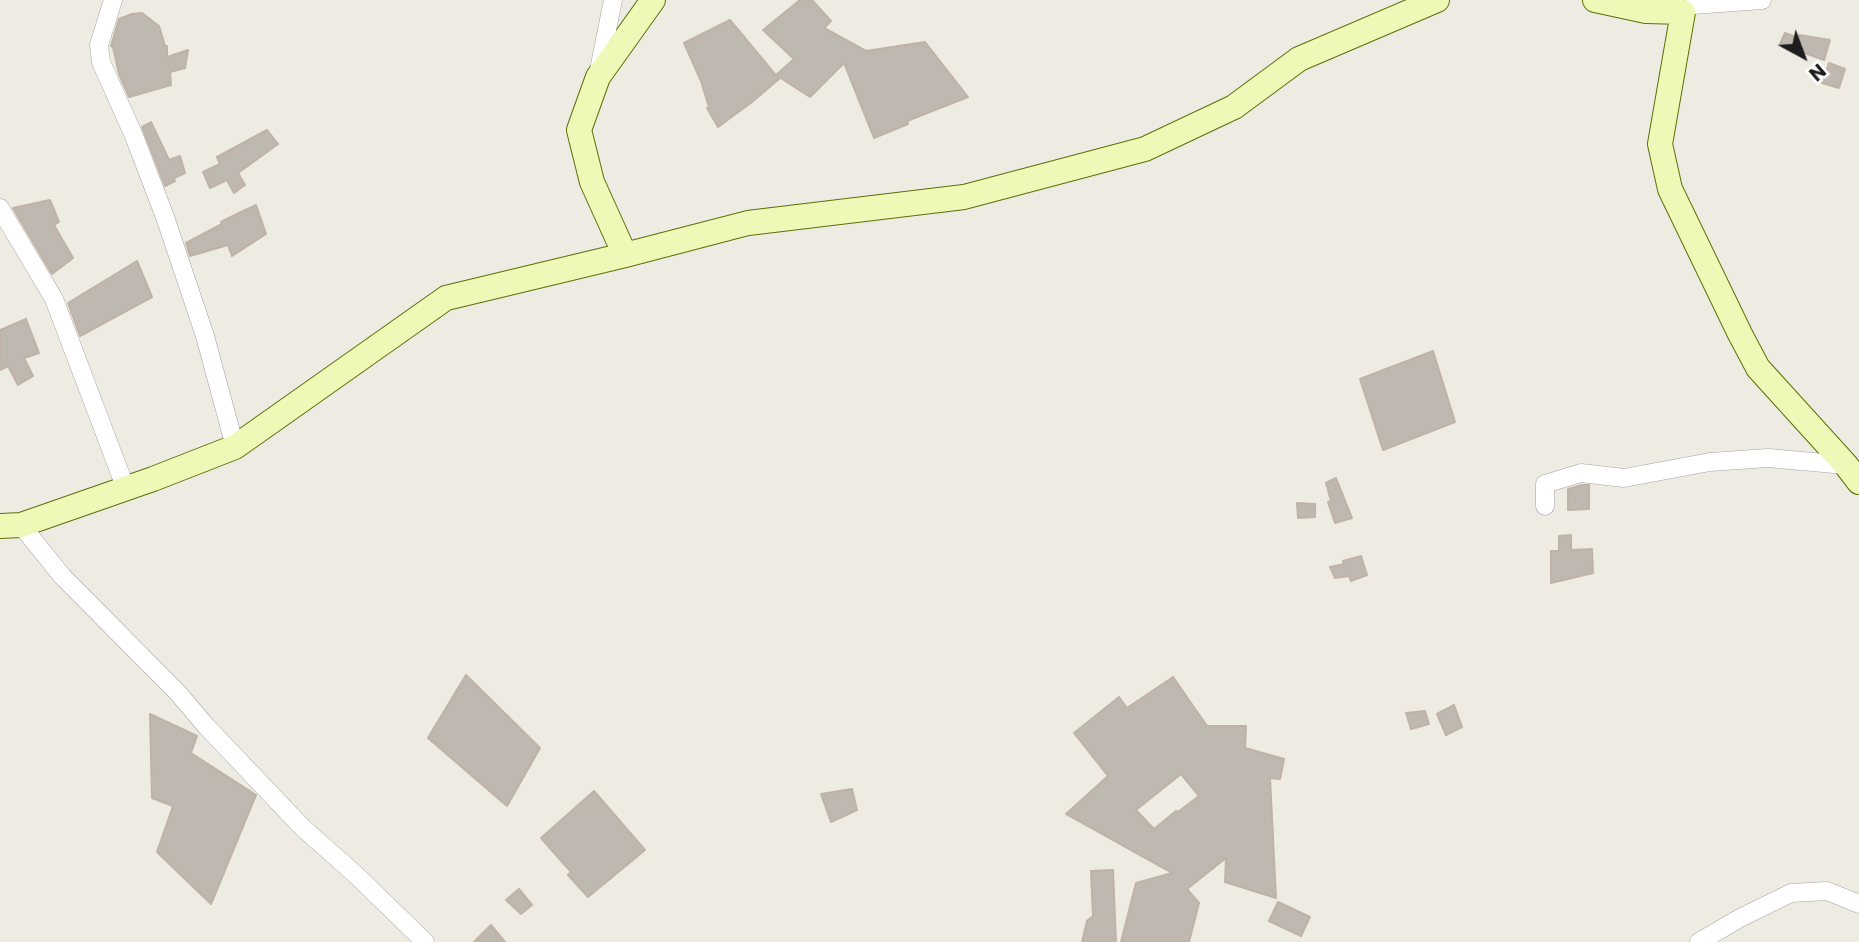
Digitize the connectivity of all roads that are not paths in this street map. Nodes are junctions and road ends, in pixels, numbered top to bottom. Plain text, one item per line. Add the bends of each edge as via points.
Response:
1 (113, 0) edge
2 (613, 0) edge
3 (653, 0) edge
4 (1437, 0) edge
5 (1595, 0) edge
6 (1762, 0) edge
7 (1688, 6) edge
8 (598, 77) junction
9 (0, 208) edge
10 (625, 255) junction
11 (234, 447) junction
12 (1853, 473) edge
13 (126, 489) junction
14 (1545, 506) dead end
15 (10, 526) edge
16 (1859, 904) edge
17 (425, 942) edge
18 (1699, 942) edge

1 - 11 street via 99,45 101,62 165,217 205,337
2 - 8 street
3 - 8 street
4 - 10 street via 1299,59 1234,107 1145,149 964,197 748,223
5 - 7 street via 1646,11
6 - 7 street
7 - 12 street via 1660,144 1670,189 1758,368
8 - 10 street via 579,130 592,182
9 - 13 street via 54,299
10 - 11 street via 446,298
11 - 13 street
12 - 14 street via 1768,458 1710,462 1624,478 1581,473 1545,484
13 - 15 street
15 - 17 street via 178,693 302,827
16 - 18 street via 1827,891 1791,893

